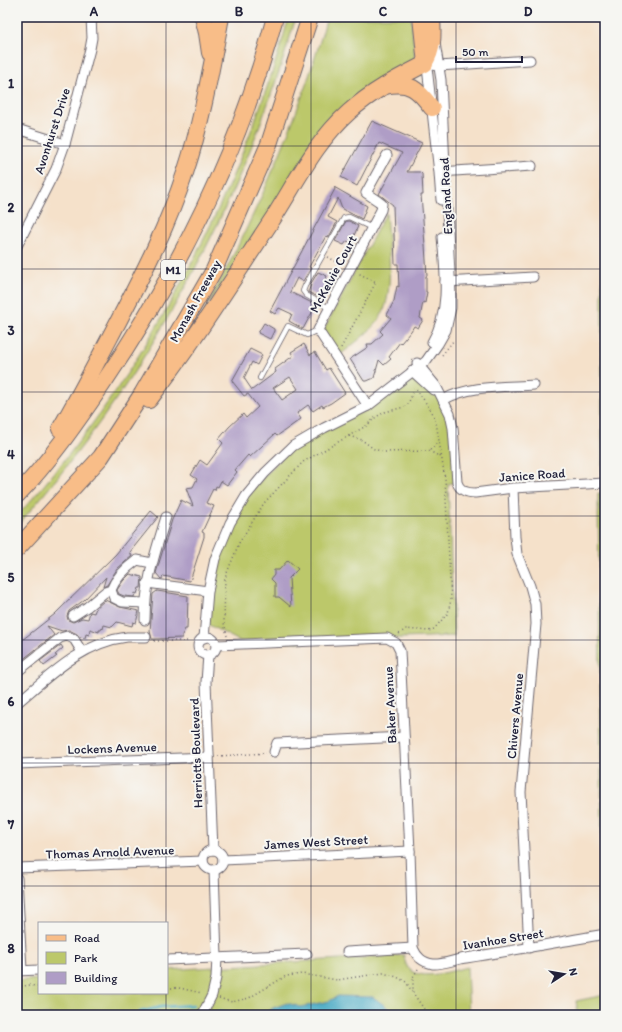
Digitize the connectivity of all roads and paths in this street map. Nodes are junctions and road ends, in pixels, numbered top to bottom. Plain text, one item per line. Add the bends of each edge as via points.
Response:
1 (91, 17) edge
2 (203, 17) edge
3 (221, 17) edge
4 (275, 17) edge
5 (310, 17) edge
6 (420, 17) edge
7 (433, 17) edge
8 (530, 60) dead end
9 (432, 65) junction
10 (211, 68) junction
11 (381, 87) junction
12 (437, 108) junction
13 (17, 129) edge
14 (65, 144) junction
15 (387, 155) dead end
16 (532, 166) dead end
17 (442, 172) junction
18 (372, 228) junction
19 (17, 246) edge
20 (323, 254) junction
21 (350, 269) junction
22 (533, 277) dead end
23 (448, 282) junction
24 (330, 308) junction
25 (318, 330) junction
26 (333, 354) junction
27 (416, 367) junction
28 (260, 378) dead end
29 (416, 382) dead end
30 (534, 385) dead end
31 (415, 388) junction
32 (443, 400) junction
33 (368, 406) junction
34 (349, 436) junction
35 (438, 437) junction
36 (429, 451) junction
37 (441, 457) junction
38 (101, 458) junction
39 (605, 483) edge
40 (513, 488) junction
41 (21, 491) edge
42 (166, 518) dead end
43 (17, 548) edge
44 (152, 563) junction
45 (147, 583) junction
46 (111, 590) junction
47 (208, 591) junction
48 (145, 603) junction
49 (73, 616) dead end
50 (145, 620) dead end
51 (399, 634) dead end
52 (146, 637) joint
53 (204, 638) junction
54 (190, 642) dead end
55 (230, 644) junction
56 (216, 645) junction
57 (82, 652) junction
58 (208, 655) junction
59 (17, 672) edge
60 (17, 703) edge
61 (273, 734) dead end
62 (404, 738) junction
63 (277, 743) junction
64 (274, 752) joint
65 (209, 757) junction
66 (17, 764) edge
67 (213, 850) junction
68 (410, 851) junction
69 (223, 860) junction
70 (203, 861) junction
71 (17, 868) edge
72 (214, 870) junction
73 (17, 878) edge
74 (605, 934) edge
75 (412, 948) junction
76 (529, 948) junction
77 (347, 952) dead end
78 (307, 954) dead end
79 (217, 957) junction
80 (168, 960) edge
81 (423, 962) junction
82 (38, 970) edge
83 (19, 971) edge
84 (38, 986) edge
85 (17, 987) edge
86 (168, 988) edge
87 (413, 993) junction
88 (212, 995) junction
89 (202, 1015) edge
90 (426, 1015) edge

1 - 14 street, Avonhurst Drive via 90,49
2 - 10 highway
3 - 10 highway
4 - 41 highway, M1 via 234,141 176,264 140,328 111,372 73,427
5 - 38 highway, Monash Freeway via 269,144 214,270 142,394
6 - 9 main road, England Road
7 - 9 main road
8 - 9 street
9 - 11 highway
9 - 12 street, England Road
9 - 12 street, England Road via 427,67
10 - 41 highway via 195,141 157,246 79,396
11 - 12 highway via 397,84 410,86
11 - 38 highway via 348,113 318,146 200,329 126,431
12 - 17 street, England Road
13 - 14 street
14 - 19 street, Avonhurst Drive via 56,169
15 - 18 street, McKelvie Court via 366,193 382,204
16 - 17 street
17 - 23 street, England Road
18 - 20 lane via 349,217 344,218
18 - 21 street, McKelvie Court
20 - 21 path
20 - 24 lane via 303,291
21 - 24 street, McKelvie Court
21 - 26 path via 376,282 341,350
22 - 23 street
23 - 27 street, England Road via 451,305 444,324 439,336
24 - 25 street, McKelvie Court
25 - 26 street, McKelvie Court
25 - 28 lane via 307,335 288,326
26 - 33 street, McKelvie Court
27 - 32 street
27 - 33 street
29 - 31 path
30 - 32 street via 465,390
31 - 34 path via 404,407 384,412
31 - 35 path via 432,412
32 - 40 street, Janice Road via 452,423 457,482 461,489 470,493
33 - 47 street via 294,446 265,473 246,496 230,523 215,559
34 - 36 path via 384,452
34 - 55 path via 303,462 264,503 239,543 225,578 224,623
35 - 36 path via 435,446
35 - 37 path
36 - 37 path
37 - 51 path via 445,479 449,547 451,600 448,613 434,629 406,629
38 - 43 highway, Monash Freeway
39 - 40 street, Janice Road
40 - 76 street, Chivers Avenue via 517,554 535,604 536,624 521,792
42 - 44 street
44 - 45 street
44 - 46 street via 138,560 115,581
45 - 47 street
45 - 48 street
46 - 48 street via 114,598 122,602
46 - 49 street
47 - 53 street
48 - 50 street
52 - 54 path via 151,641
52 - 57 street via 104,643
53 - 56 street via 212,638
53 - 58 street via 200,641 199,649
55 - 56 street, Baker Avenue
55 - 62 street, Baker Avenue via 387,638 393,641 400,651
56 - 58 street via 215,650
57 - 59 street via 74,639 67,636 60,638
57 - 60 street
58 - 65 street, Herriotts Boulevard via 206,682
61 - 63 street
62 - 63 street
62 - 68 street, Baker Avenue
63 - 64 street
64 - 65 path
65 - 66 street, Lockens Avenue
65 - 67 street, Herriotts Boulevard
67 - 69 street via 220,852
67 - 70 street via 207,852
68 - 69 street, James West Street
68 - 75 street, Baker Avenue
69 - 72 street via 221,867
70 - 71 street, Thomas Arnold Avenue
70 - 72 street via 207,867
72 - 79 street
73 - 83 street
74 - 76 street, Ivanhoe Street
75 - 77 street
75 - 81 street
76 - 81 street, Ivanhoe Street via 435,964
78 - 79 street
79 - 80 street
79 - 88 street
81 - 87 path via 413,977
82 - 83 street
84 - 85 path
86 - 88 path
87 - 88 path via 406,982 383,973 337,980 302,974 286,976 249,998 232,1002
87 - 90 path
88 - 89 street

